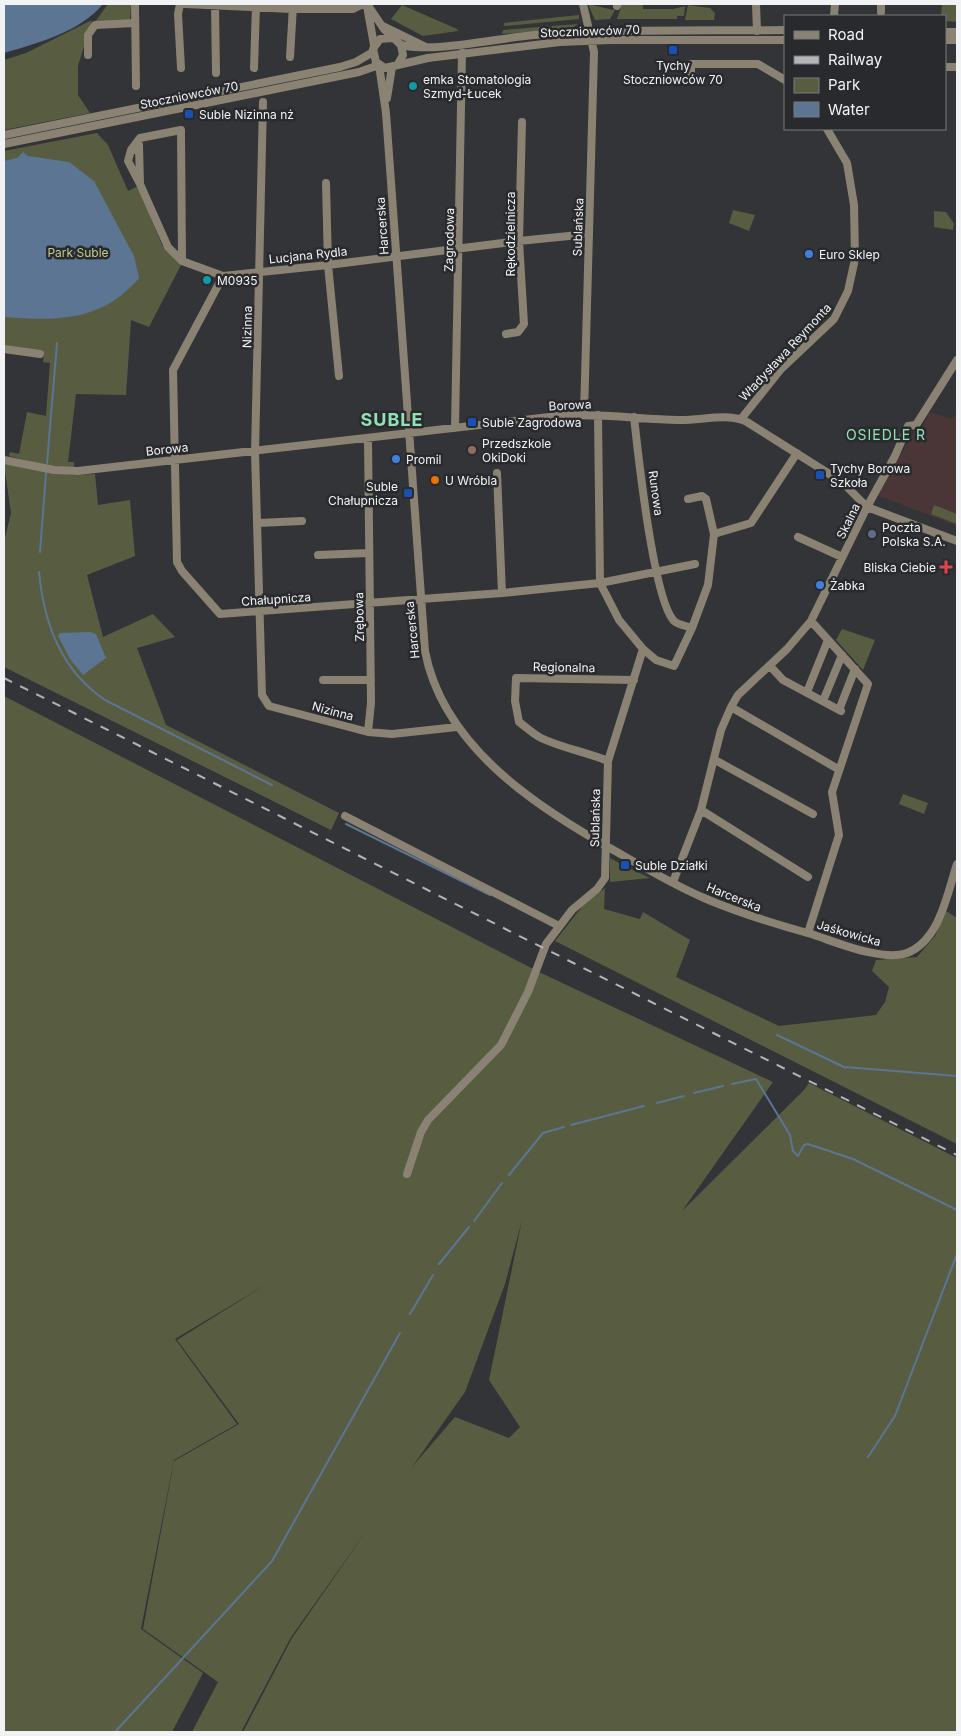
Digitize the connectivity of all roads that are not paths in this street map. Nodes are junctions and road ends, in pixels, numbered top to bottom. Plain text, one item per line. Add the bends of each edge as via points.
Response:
1 (135, 4) edge
2 (180, 4) edge
3 (185, 4) edge
4 (366, 4) edge
5 (583, 4) edge
6 (756, 4) edge
7 (215, 6) junction
8 (256, 6) edge
9 (293, 6) edge
10 (135, 23) junction
11 (382, 24) junction
12 (784, 30) edge
13 (590, 31) junction
14 (757, 31) junction
15 (392, 38) junction
16 (592, 40) junction
17 (784, 40) edge
18 (402, 45) junction
19 (427, 47) junction
20 (374, 49) junction
21 (462, 53) junction
22 (88, 54) dead end
23 (290, 57) dead end
24 (378, 65) junction
25 (395, 66) junction
26 (181, 68) dead end
27 (254, 68) dead end
28 (359, 72) junction
29 (216, 73) dead end
30 (691, 75) dead end
31 (784, 79) edge
32 (382, 85) junction
33 (136, 86) dead end
34 (263, 102) dead end
35 (386, 113) junction
36 (522, 122) dead end
37 (828, 130) edge
38 (4, 134) edge
39 (145, 136) junction
40 (4, 144) edge
41 (130, 150) junction
42 (139, 150) junction
43 (326, 183) dead end
44 (140, 184) junction
45 (589, 234) junction
46 (519, 240) junction
47 (460, 248) junction
48 (395, 257) junction
49 (182, 261) junction
50 (328, 266) junction
51 (260, 271) junction
52 (223, 276) junction
53 (506, 334) dead end
54 (4, 349) edge
55 (40, 354) dead end
56 (957, 360) edge
57 (339, 376) dead end
58 (584, 414) junction
59 (598, 415) junction
60 (634, 417) junction
61 (741, 418) junction
62 (455, 428) junction
63 (408, 434) junction
64 (368, 439) junction
65 (255, 452) junction
66 (798, 453) junction
67 (4, 460) edge
68 (175, 460) junction
69 (497, 474) dead end
70 (688, 499) dead end
71 (867, 507) junction
72 (302, 522) dead end
73 (258, 523) junction
74 (714, 534) junction
75 (798, 537) dead end
76 (957, 541) edge
77 (369, 553) junction
78 (318, 555) dead end
79 (842, 557) junction
80 (695, 564) dead end
81 (656, 571) junction
82 (600, 583) junction
83 (502, 593) junction
84 (420, 600) junction
85 (369, 603) junction
86 (261, 611) junction
87 (811, 621) junction
88 (692, 628) junction
89 (828, 640) junction
90 (644, 649) junction
91 (842, 654) junction
92 (768, 667) junction
93 (855, 669) junction
94 (323, 680) dead end
95 (371, 680) junction
96 (634, 680) junction
97 (807, 692) junction
98 (823, 701) junction
99 (731, 707) junction
100 (457, 727) junction
101 (368, 732) junction
102 (608, 760) junction
103 (715, 760) junction
104 (838, 769) junction
105 (701, 810) junction
106 (813, 814) dead end
107 (345, 816) dead end
108 (606, 846) junction
109 (956, 870) edge
110 (808, 876) dead end
111 (673, 882) junction
112 (559, 926) junction
113 (808, 933) junction
114 (407, 1174) dead end

1 - 10 street
2 - 26 street
3 - 7 street
4 - 9 street via 353,9
4 - 11 street
4 - 20 street
5 - 13 street, Sublańska
6 - 14 street
7 - 8 street
7 - 29 street
8 - 9 street
8 - 27 street
9 - 23 street
10 - 22 street via 95,25 88,36
10 - 33 street
11 - 15 street
11 - 19 street
12 - 14 street, Stoczniowców 70
13 - 14 street, Stoczniowców 70
13 - 16 street, Sublańska
13 - 19 street, Stoczniowców 70
15 - 18 street
15 - 20 street via 380,39
16 - 17 street, Stoczniowców 70
16 - 21 street, Stoczniowców 70
16 - 45 street, Sublańska
18 - 19 street, Stoczniowców 70
18 - 25 street via 403,55
20 - 24 street
20 - 38 street, Stoczniowców 70 via 356,62 340,66
21 - 25 street, Stoczniowców 70
21 - 47 street, Zagrodowa
24 - 25 street
24 - 28 street, Stoczniowców 70
24 - 32 street, Harcerska
25 - 35 street, Harcerska via 388,85
28 - 32 street via 373,74
28 - 40 street, Stoczniowców 70
30 - 31 street via 691,64 758,64
32 - 35 street, Harcerska
34 - 51 street, Nizinna
35 - 48 street, Harcerska
36 - 46 street, Rękodzielnicza
37 - 61 street, Władysława Reymonta via 847,163 854,205 855,259 848,292 834,319 782,369
39 - 41 street
39 - 42 street via 140,140
39 - 49 street via 182,130
41 - 42 street
41 - 44 street via 129,167
42 - 44 street
43 - 50 street
44 - 49 street via 168,247
45 - 46 street, Lucjana Rydla
45 - 58 street, Sublańska
46 - 47 street, Lucjana Rydla
46 - 53 street, Rękodzielnicza via 524,324 518,332
47 - 48 street, Lucjana Rydla
47 - 62 street, Zagrodowa
48 - 50 street, Lucjana Rydla
48 - 63 street, Harcerska
49 - 52 street
50 - 51 street, Lucjana Rydla
50 - 57 street
51 - 52 street, Lucjana Rydla
51 - 65 street, Nizinna
52 - 68 street via 173,370
54 - 55 street
56 - 71 street, Skalna via 916,425 908,426
58 - 59 street, Borowa
58 - 62 street, Borowa
59 - 60 street, Borowa
59 - 82 street
60 - 61 street, Borowa via 679,420
60 - 81 street, Runowa
61 - 66 street
62 - 63 street, Borowa
63 - 64 street, Borowa
63 - 84 street, Harcerska
64 - 65 street, Borowa
64 - 77 street, Zrębowa
65 - 68 street, Borowa
65 - 73 street, Nizinna
66 - 71 street via 842,482
66 - 74 street via 751,523
67 - 68 street, Borowa via 66,471
68 - 86 street, Chałupnicza via 177,562 182,571 220,614
69 - 83 street
70 - 74 street via 702,496 706,499
71 - 76 street
71 - 79 street, Skalna
72 - 73 street
73 - 86 street, Nizinna
74 - 88 street via 708,584
75 - 79 street
77 - 78 street
77 - 85 street, Zrębowa
79 - 87 street, Skalna
80 - 81 street
81 - 82 street
81 - 88 street, Runowa via 668,612 675,622
82 - 83 street, Chałupnicza
82 - 90 street via 620,620
83 - 84 street, Chałupnicza
84 - 85 street, Chałupnicza
84 - 100 street, Harcerska via 428,669 444,707
85 - 86 street, Chałupnicza
85 - 95 street, Zrębowa
86 - 101 street, Nizinna via 262,691 269,706
87 - 89 street
87 - 92 street, Skalna
88 - 90 street via 674,666 656,660
89 - 91 street
89 - 97 street
90 - 96 street, Sublańska
91 - 93 street
91 - 98 street
92 - 97 street via 783,680
92 - 99 street, Skalna via 738,695
93 - 98 street via 840,710
93 - 104 street via 868,684
94 - 95 street
95 - 101 street, Zrębowa
96 - 102 street, Sublańska
96 - 102 street, Regionalna via 516,678 514,701 519,722 555,744
97 - 98 street
99 - 103 street, Skalna via 721,730
99 - 104 street
100 - 101 street, Nizinna via 392,734
100 - 108 street, Harcerska via 512,783 556,817
102 - 108 street, Sublańska
103 - 105 street, Skalna
103 - 106 street
104 - 113 street via 832,792 839,826 837,846
105 - 110 street
105 - 111 street, Skalna
107 - 112 street
108 - 111 street, Harcerska
108 - 112 street, Sublańska via 603,884 572,910
109 - 113 street, Jaśkowicka via 933,931 905,954 884,955
111 - 113 street, Harcerska via 754,917
112 - 114 street, Sublańska via 544,948 528,992 500,1045 428,1120

